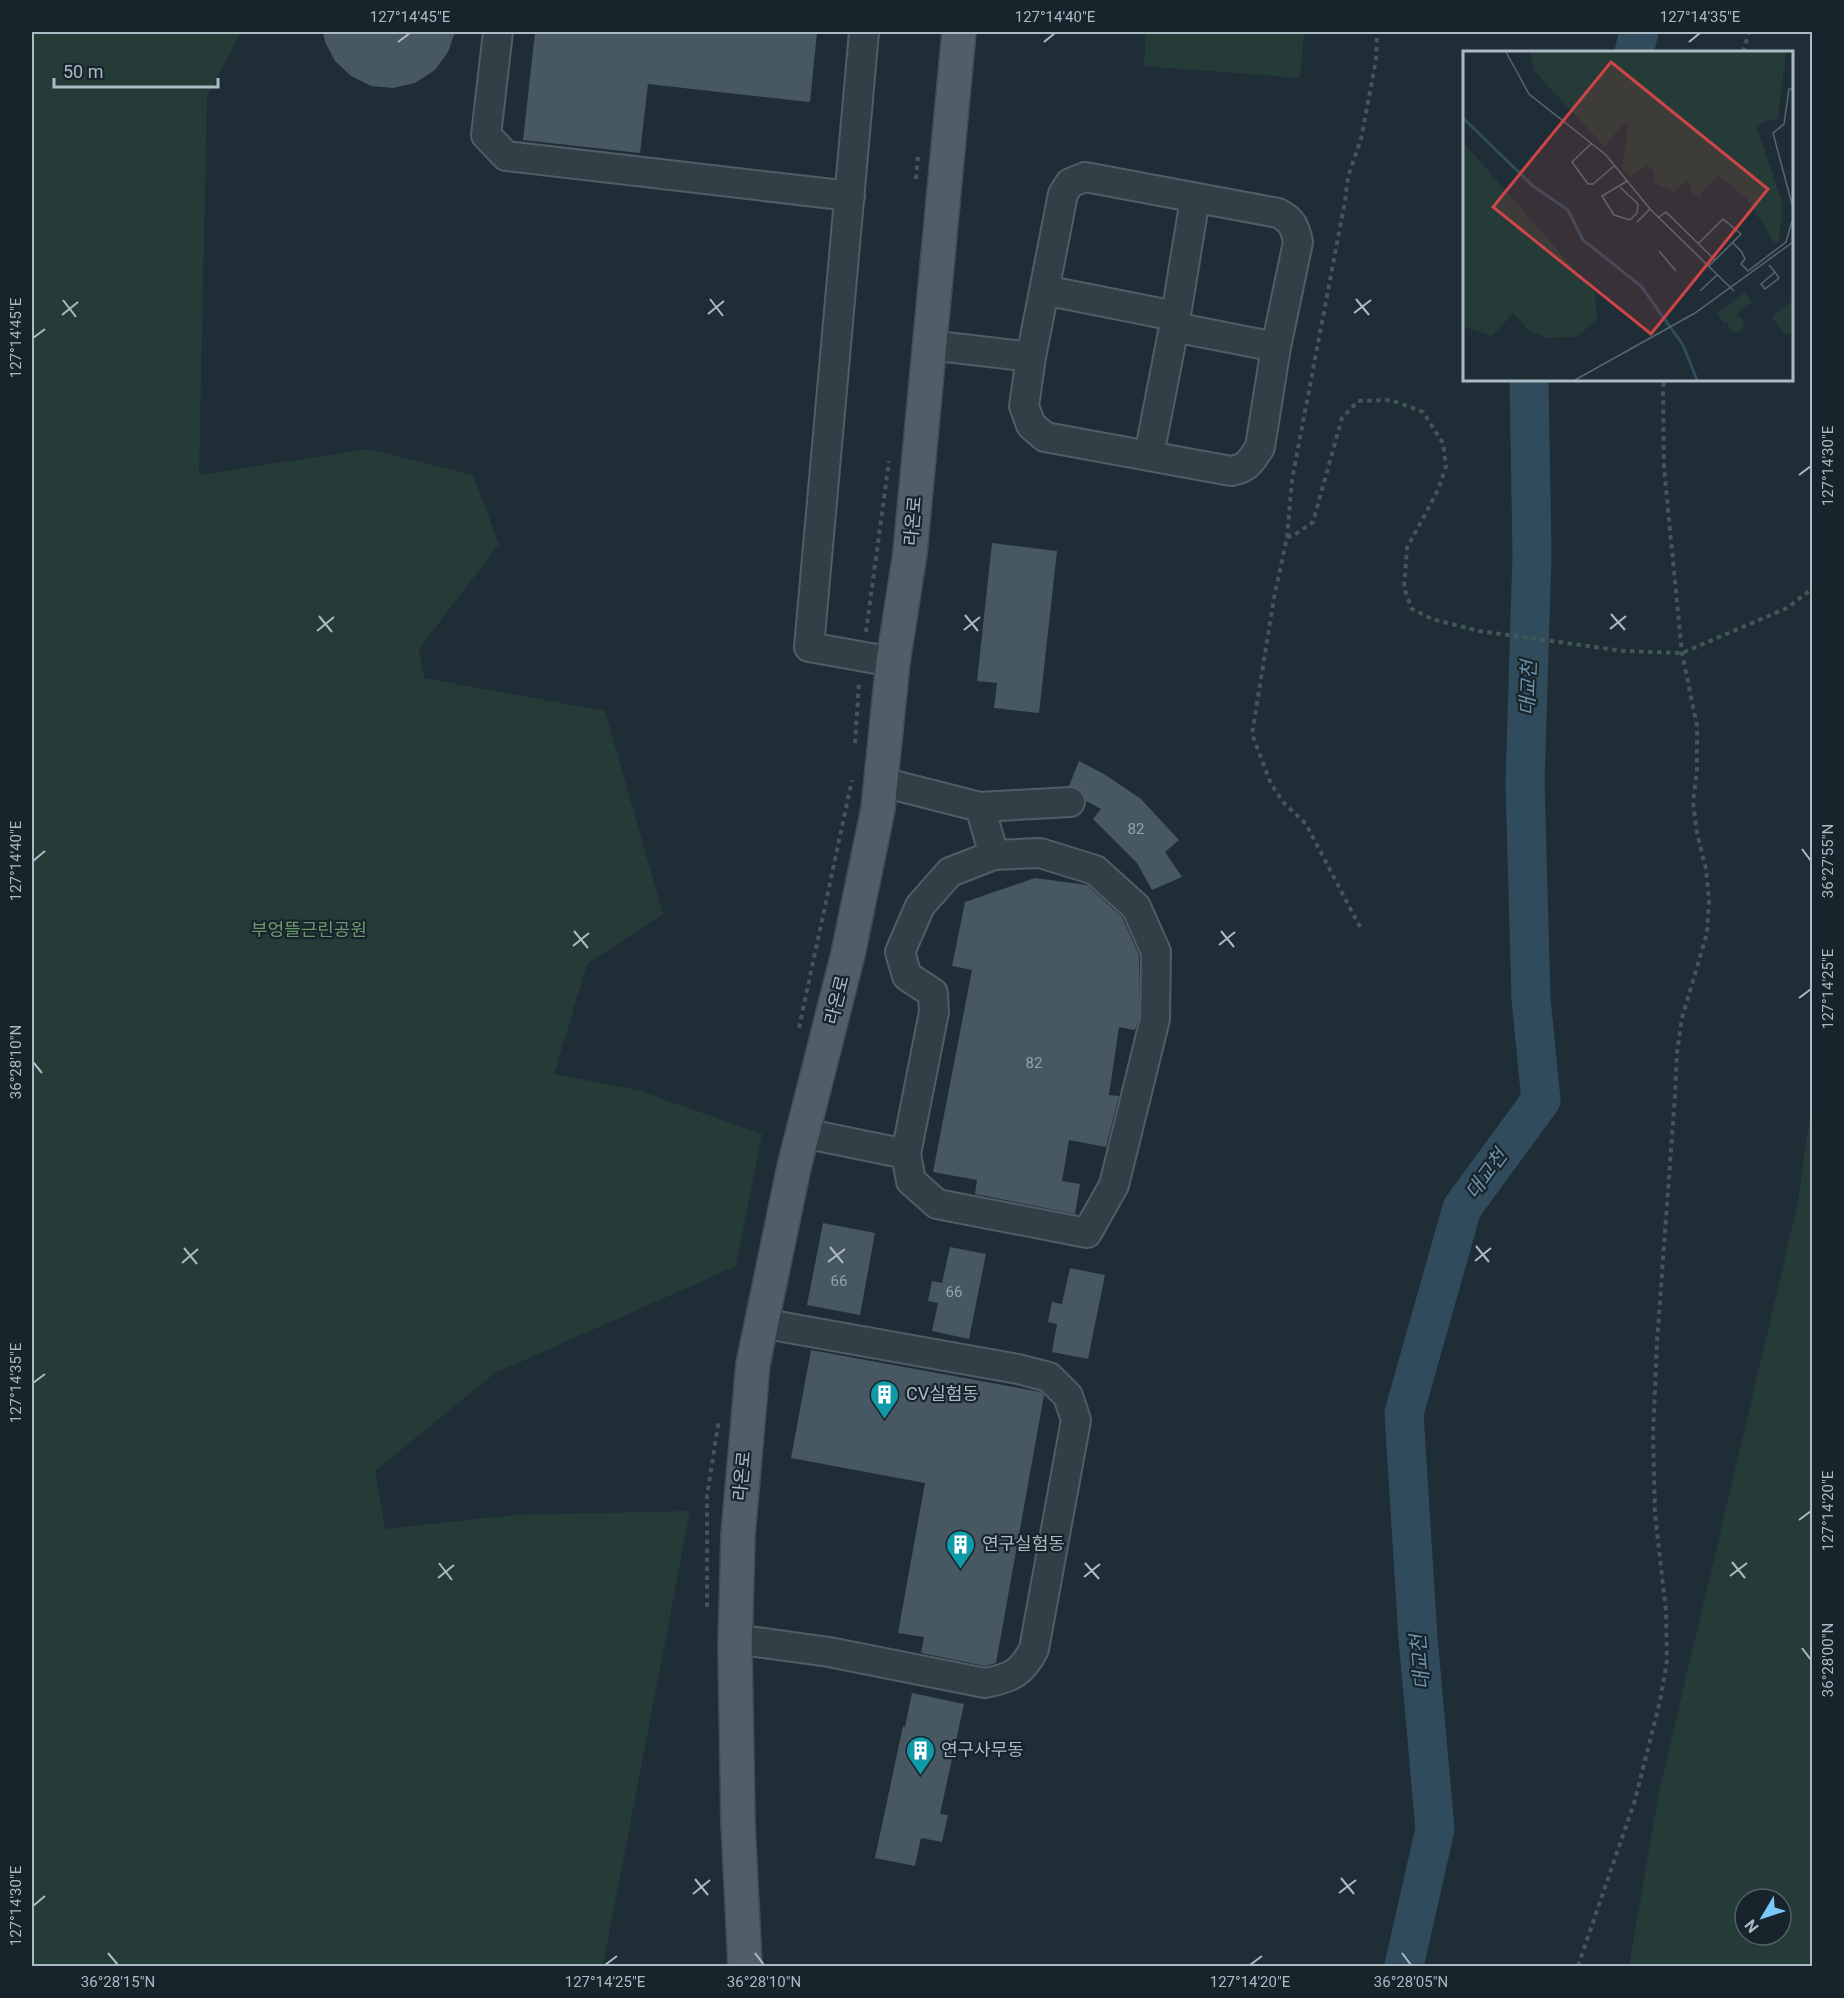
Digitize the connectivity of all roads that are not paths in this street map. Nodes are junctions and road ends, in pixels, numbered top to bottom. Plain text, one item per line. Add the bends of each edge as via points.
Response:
1 (498, 32) edge
2 (864, 32) edge
3 (959, 32) edge
4 (850, 196) junction
5 (1195, 199) junction
6 (1044, 290) junction
7 (1174, 322) junction
8 (929, 345) junction
9 (1276, 347) junction
10 (1031, 357) junction
11 (1149, 455) junction
12 (878, 659) junction
13 (868, 777) junction
14 (1070, 802) dead end
15 (980, 807) junction
16 (994, 855) junction
17 (803, 1134) junction
18 (906, 1154) junction
19 (761, 1323) junction
20 (735, 1639) junction
21 (745, 1966) edge

1 - 4 lane via 486,135 506,156
2 - 4 lane
3 - 8 main road, 라온로
4 - 12 lane via 809,646
5 - 6 lane via 1085,177 1070,183 1063,195
5 - 7 lane
5 - 9 lane via 1278,213 1296,228 1298,242
6 - 7 lane
6 - 10 lane
7 - 9 lane
7 - 11 lane
8 - 10 lane
8 - 12 main road, 라온로 via 910,553
9 - 11 lane via 1260,447 1242,469 1231,471
10 - 11 lane via 1024,406 1031,425 1038,431 1045,436
12 - 13 main road, 라온로
13 - 15 lane
13 - 17 main road, 라온로 via 848,954
14 - 15 lane
15 - 16 lane
16 - 18 lane via 950,872 920,906 900,952 908,976 933,993 934,1012
16 - 18 lane via 1040,852 1095,870 1136,907 1156,952 1155,1019 1114,1185 1087,1233 937,1204 911,1181
17 - 18 lane
17 - 19 main road, 라온로
19 - 20 main road, 라온로 via 742,1470
19 - 20 lane via 1049,1377 1068,1396 1076,1420 1034,1649 1026,1665 1008,1678 985,1683 829,1652
20 - 21 main road, 라온로

